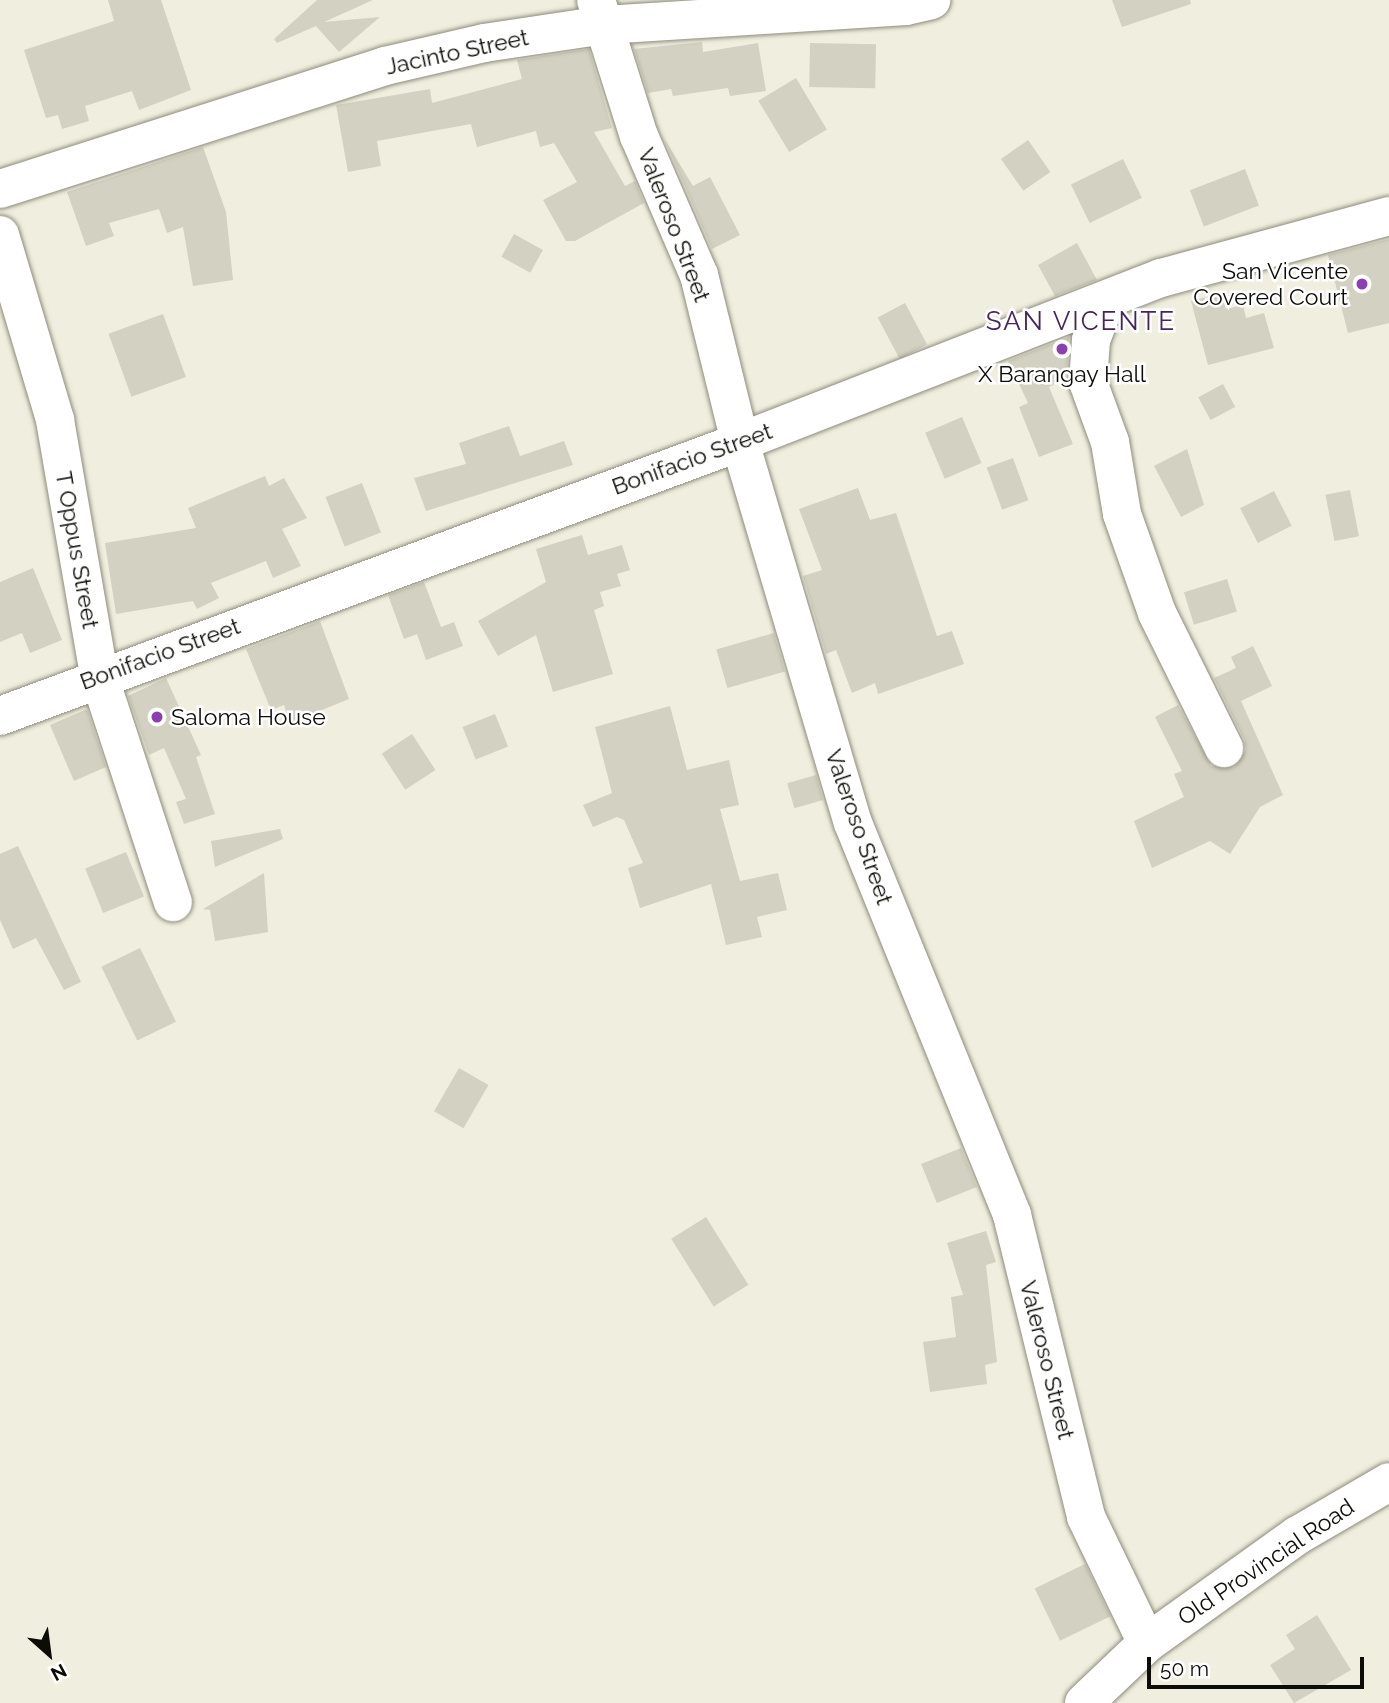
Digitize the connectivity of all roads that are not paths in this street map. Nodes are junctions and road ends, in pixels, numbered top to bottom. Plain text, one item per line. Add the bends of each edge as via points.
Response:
1 (931, 0) edge
2 (600, 13) edge
3 (0, 189) edge
4 (1389, 216) edge
5 (0, 235) edge
6 (1106, 302) junction
7 (740, 442) junction
8 (99, 676) junction
9 (0, 716) edge
10 (1224, 748) dead end
11 (173, 902) dead end
12 (1389, 1482) edge
13 (1147, 1643) junction
14 (1084, 1703) edge

1 - 2 street, Jacinto Street via 906,6
2 - 3 street, Jacinto Street via 386,66
2 - 7 street, Valeroso Street via 639,136 699,275
4 - 6 street, Bonifacio Street via 1161,278
5 - 8 street, T Oppus Street via 55,420
6 - 7 street, Bonifacio Street
6 - 10 street via 1091,340 1088,382 1110,442 1122,514 1157,613
7 - 8 street, Bonifacio Street
7 - 13 street, Valeroso Street via 853,823 1012,1215 1086,1517
8 - 9 street, Bonifacio Street
8 - 11 street, T Oppus Street
12 - 13 street, Old Provincial Road via 1298,1535
13 - 14 street, Old Provincial Road

